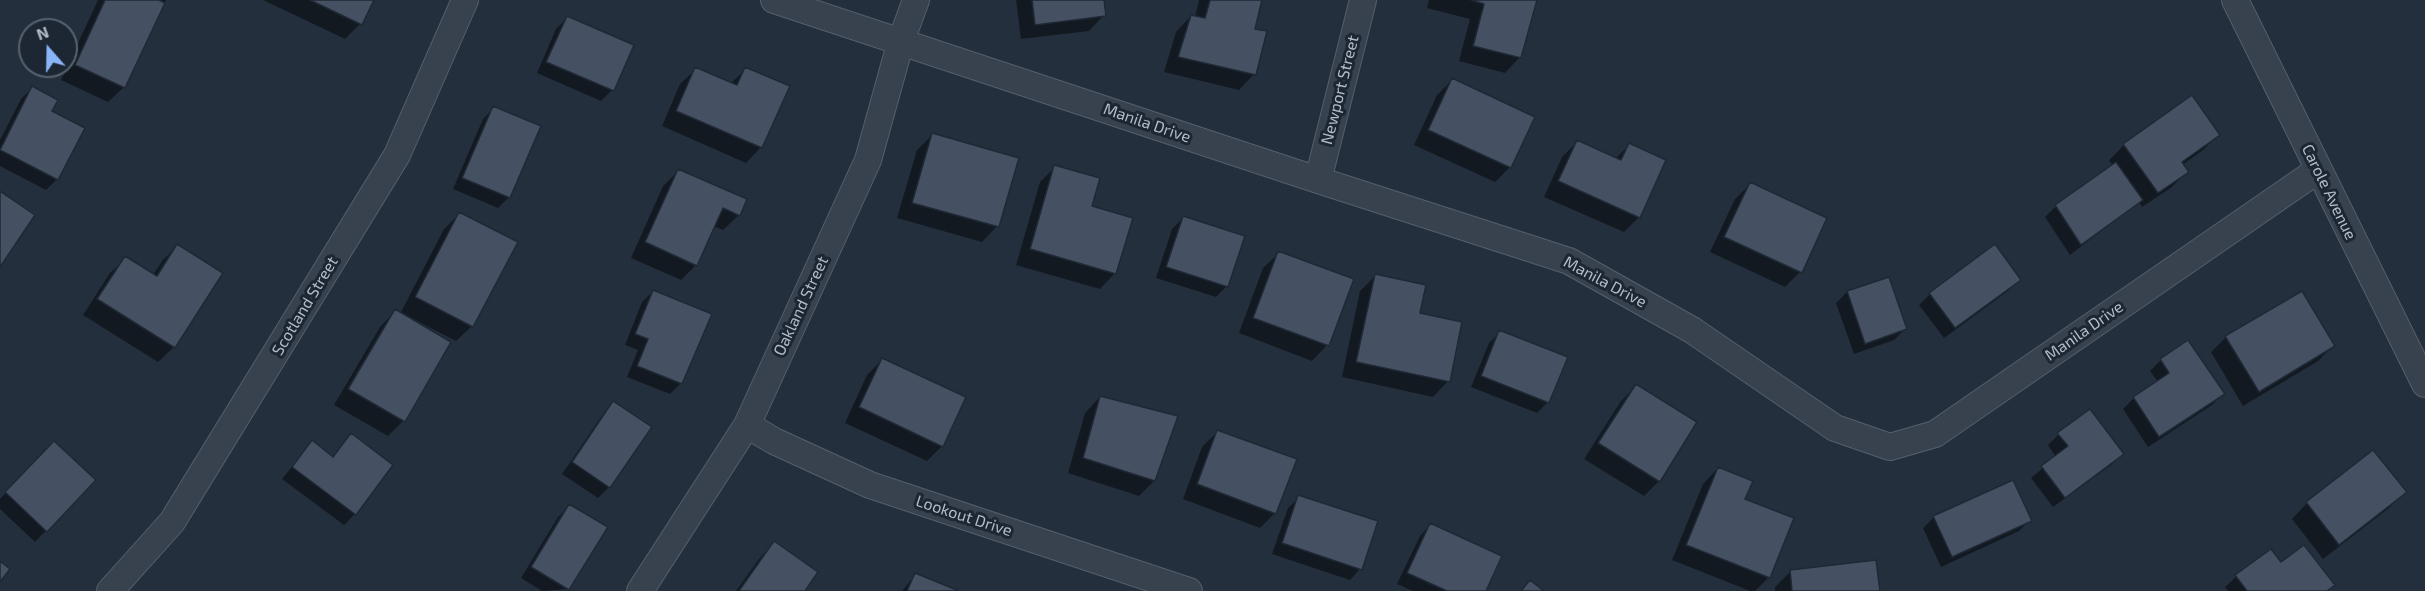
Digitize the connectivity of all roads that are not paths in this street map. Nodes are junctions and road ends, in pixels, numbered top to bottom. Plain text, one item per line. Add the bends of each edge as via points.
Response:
1 (465, 0) edge
2 (774, 0) edge
3 (916, 0) edge
4 (1363, 0) edge
5 (2235, 0) edge
6 (901, 41) junction
7 (2318, 170) junction
8 (1318, 180) junction
9 (2425, 384) edge
10 (747, 425) junction
11 (110, 591) edge
12 (640, 591) edge
13 (1189, 591) edge

1 - 11 street, Scotland Street via 397,155 172,522
2 - 6 street, Manila Drive
3 - 6 street, Oakland Street
4 - 8 street, Newport Street
5 - 7 street, Carole Avenue
6 - 8 street, Manila Drive
6 - 10 street, Oakland Street via 868,160
7 - 8 street, Manila Drive via 1935,434 1890,447 1835,428 1692,330 1569,261
7 - 9 street, Carole Avenue
10 - 12 street, Oakland Street
10 - 13 street, Lookout Drive via 870,485

